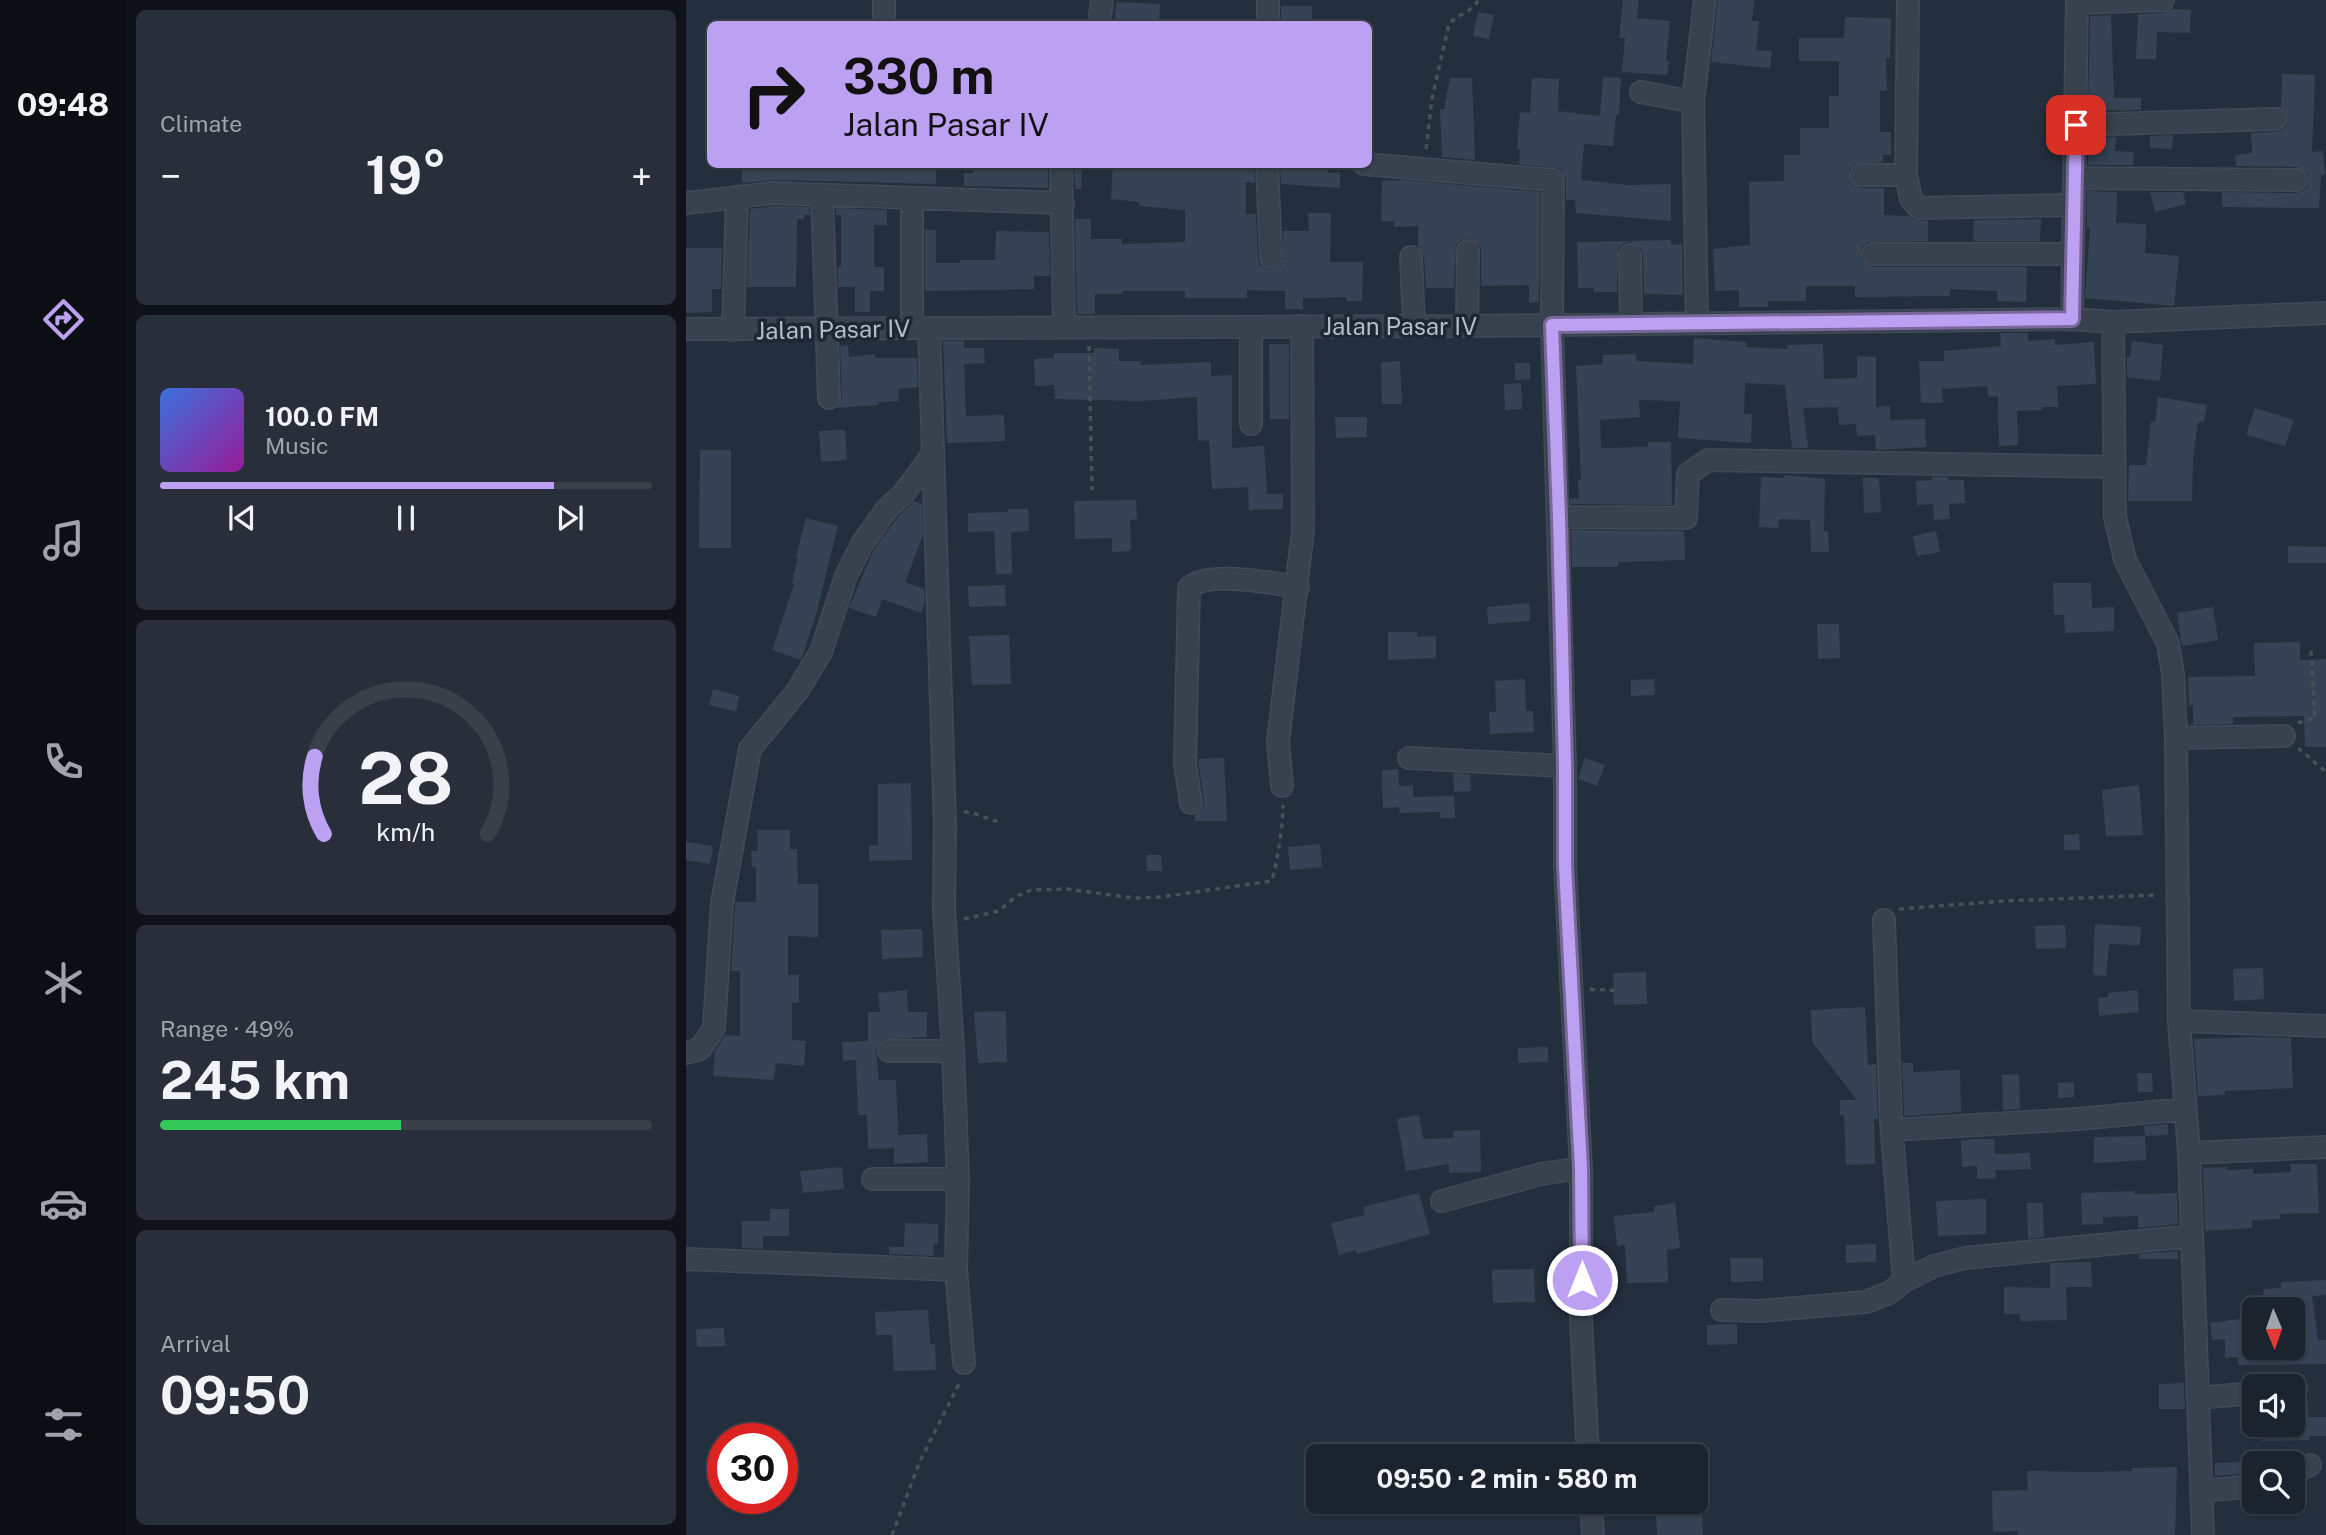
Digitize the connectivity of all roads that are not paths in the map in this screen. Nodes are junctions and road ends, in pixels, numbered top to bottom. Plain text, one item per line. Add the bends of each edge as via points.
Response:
1 (884, 0) edge
2 (1102, 0) edge
3 (1268, 0) edge
4 (1705, 0) edge
5 (1908, 0) edge
6 (2163, 0) edge
7 (2077, 1) edge
8 (884, 21) edge
9 (1099, 21) edge
10 (1268, 21) edge
11 (1641, 92) dead end
12 (1693, 102) junction
13 (2275, 119) dead end
14 (2076, 125) junction
15 (1372, 165) edge
16 (1061, 168) edge
17 (1267, 168) edge
18 (1861, 175) dead end
19 (1906, 175) junction
20 (2075, 178) junction
21 (2297, 180) dead end
22 (822, 195) junction
23 (737, 197) junction
24 (912, 198) junction
25 (686, 203) edge
26 (1063, 203) junction
27 (2074, 205) junction
28 (1468, 251) dead end
29 (1873, 254) dead end
30 (2072, 254) junction
31 (1630, 255) dead end
32 (1271, 257) dead end
33 (1411, 257) dead end
34 (2326, 313) edge
35 (2072, 319) junction
36 (1697, 322) junction
37 (2113, 323) junction
38 (1631, 324) junction
39 (1414, 325) junction
40 (1552, 325) junction
41 (1302, 326) junction
42 (1467, 326) junction
43 (1064, 327) junction
44 (1251, 327) junction
45 (826, 328) junction
46 (921, 328) junction
47 (686, 329) edge
48 (733, 330) junction
49 (829, 398) dead end
50 (1251, 424) dead end
51 (933, 454) junction
52 (2113, 467) junction
53 (1559, 517) junction
54 (1297, 587) junction
55 (2284, 736) road end
56 (2176, 738) junction
57 (1409, 758) dead end
58 (1565, 766) junction
59 (1282, 786) road end
60 (1191, 803) dead end
61 (1884, 920) road end
62 (2179, 1021) junction
63 (2326, 1026) edge
64 (889, 1051) dead end
65 (953, 1051) junction
66 (686, 1053) edge
67 (2185, 1108) junction
68 (1892, 1130) junction
69 (2326, 1147) edge
70 (2189, 1153) junction
71 (1581, 1168) junction
72 (958, 1179) junction
73 (873, 1180) dead end
74 (1442, 1200) dead end
75 (2192, 1236) junction
76 (686, 1259) edge
77 (956, 1270) junction
78 (1904, 1281) junction
79 (1722, 1310) dead end
80 (964, 1363) road end
81 (2242, 1394) edge
82 (2198, 1398) junction
83 (1587, 1444) edge
84 (2242, 1487) edge
85 (2202, 1491) junction
86 (1592, 1514) edge
87 (1593, 1535) edge
88 (2203, 1535) edge

1 - 8 street
2 - 9 street
3 - 10 street
4 - 12 street
5 - 19 street
6 - 7 street
7 - 14 street
11 - 12 street
12 - 36 street
13 - 14 street
14 - 20 street
15 - 40 street via 1553,180
16 - 26 street
17 - 32 street
18 - 19 street
19 - 27 street via 1910,199 1919,208
20 - 21 street
20 - 27 street
22 - 23 street
22 - 24 street
22 - 45 street
23 - 25 street
23 - 48 street
24 - 26 street
24 - 46 street
26 - 43 street
27 - 30 street
28 - 42 street
29 - 30 street
30 - 35 street
31 - 38 street
33 - 39 street
34 - 37 street, Jalan Pasar IV
35 - 36 street, Jalan Pasar IV
35 - 37 street, Jalan Pasar IV
36 - 38 street, Jalan Pasar IV
37 - 52 street
38 - 40 street, Jalan Pasar IV
39 - 41 street, Jalan Pasar IV
39 - 42 street, Jalan Pasar IV
40 - 42 street, Jalan Pasar IV
40 - 53 street
41 - 44 street, Jalan Pasar IV
41 - 54 street via 1303,530
43 - 44 street, Jalan Pasar IV
43 - 46 street, Jalan Pasar IV
44 - 50 street
45 - 46 street, Jalan Pasar IV
45 - 48 street, Jalan Pasar IV
45 - 49 street
46 - 51 street
47 - 48 street, Jalan Pasar IV
51 - 65 street via 945,921
51 - 66 street via 862,544 846,576 821,652 798,690 750,749 722,903 714,1028 700,1049
52 - 53 street via 1708,460 1688,474 1686,517
52 - 56 street via 2115,517 2125,560 2168,642
53 - 58 street
54 - 59 street via 1278,742
54 - 60 street via 1202,580 1189,588 1185,764
55 - 56 street
56 - 62 street
57 - 58 street
58 - 71 street via 1565,866
61 - 68 street
62 - 63 street
62 - 67 street
64 - 65 street
65 - 72 street
67 - 68 street
67 - 70 street
68 - 78 street
69 - 70 street
70 - 75 street
71 - 74 street
71 - 83 street via 1581,1321
72 - 73 street
72 - 77 street
75 - 78 street via 1965,1258
75 - 82 street
76 - 77 street
77 - 80 street
78 - 79 street via 1866,1302
81 - 82 street
82 - 85 street
84 - 85 street
85 - 88 street
86 - 87 street

